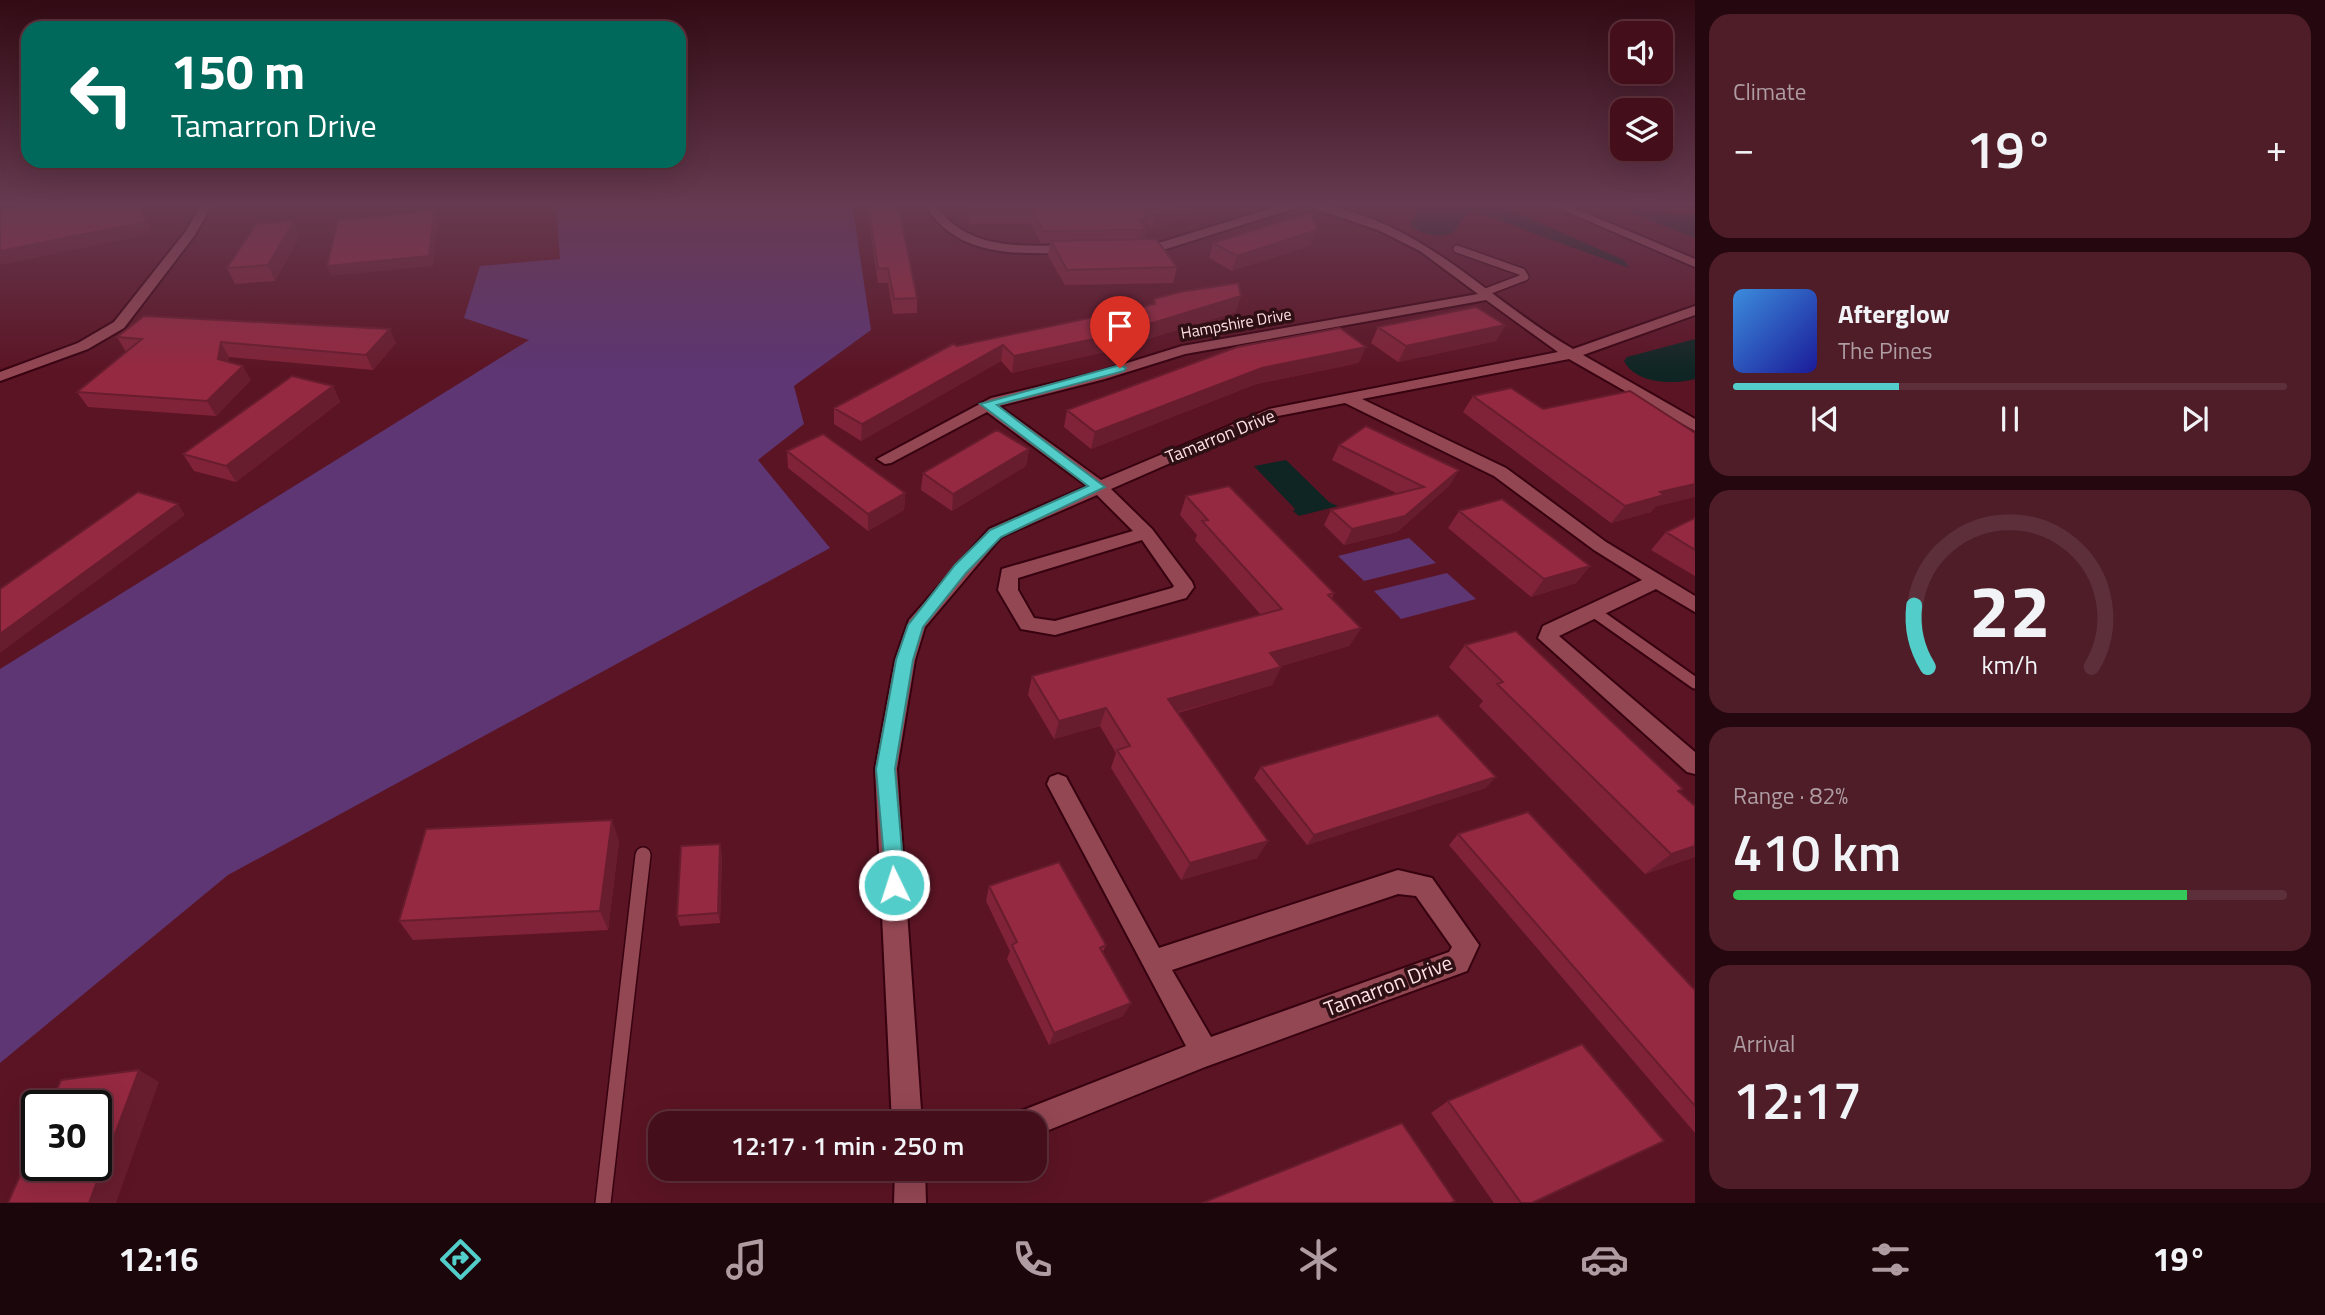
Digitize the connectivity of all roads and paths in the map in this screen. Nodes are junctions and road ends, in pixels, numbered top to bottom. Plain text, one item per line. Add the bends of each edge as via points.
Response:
1 (170, 259) edge
2 (1438, 259) edge
3 (1486, 259) edge
4 (1681, 259) edge
5 (1695, 270) edge
6 (1485, 295) junction
7 (1694, 308) edge
8 (1572, 354) junction
9 (0, 377) edge
10 (1345, 397) junction
11 (987, 404) junction
12 (1695, 409) edge
13 (1675, 414) junction
14 (1695, 426) edge
15 (885, 459) dead end
16 (1098, 487) junction
17 (1146, 533) junction
18 (1657, 581) junction
19 (1695, 606) edge
20 (1593, 611) junction
21 (1695, 683) edge
22 (1695, 765) edge
23 (1058, 784) dead end
24 (643, 855) dead end
25 (1153, 963) junction
26 (1205, 1053) junction
27 (906, 1111) edge
28 (1047, 1116) edge
29 (910, 1181) edge
30 (603, 1203) edge
31 (910, 1203) edge

1 - 9 street via 119,325 83,346
2 - 6 street
3 - 6 lane via 1525,277
4 - 5 street
6 - 8 street
6 - 11 street, Hampshire Drive via 1182,350
7 - 8 street, Tamarron Drive
8 - 10 street, Tamarron Drive
8 - 13 street
10 - 16 street, Tamarron Drive via 1274,412
10 - 18 street via 1500,472 1600,546
11 - 15 street, Hampshire Drive
11 - 16 street
12 - 13 street
13 - 14 street
16 - 17 street
16 - 27 street, Tamarron Drive via 995,533 916,625 905,660 886,769
17 - 17 street via 1184,582 1179,593 1048,629 1028,624 1008,590 1007,578 1012,572
18 - 19 street
18 - 20 street
20 - 21 lane
20 - 22 street via 1550,631 1548,638
23 - 25 street
24 - 30 lane
25 - 26 street
25 - 26 street, Tamarron Drive via 1398,883 1423,886 1466,945 1458,962
26 - 28 street, Tamarron Drive
29 - 31 street

